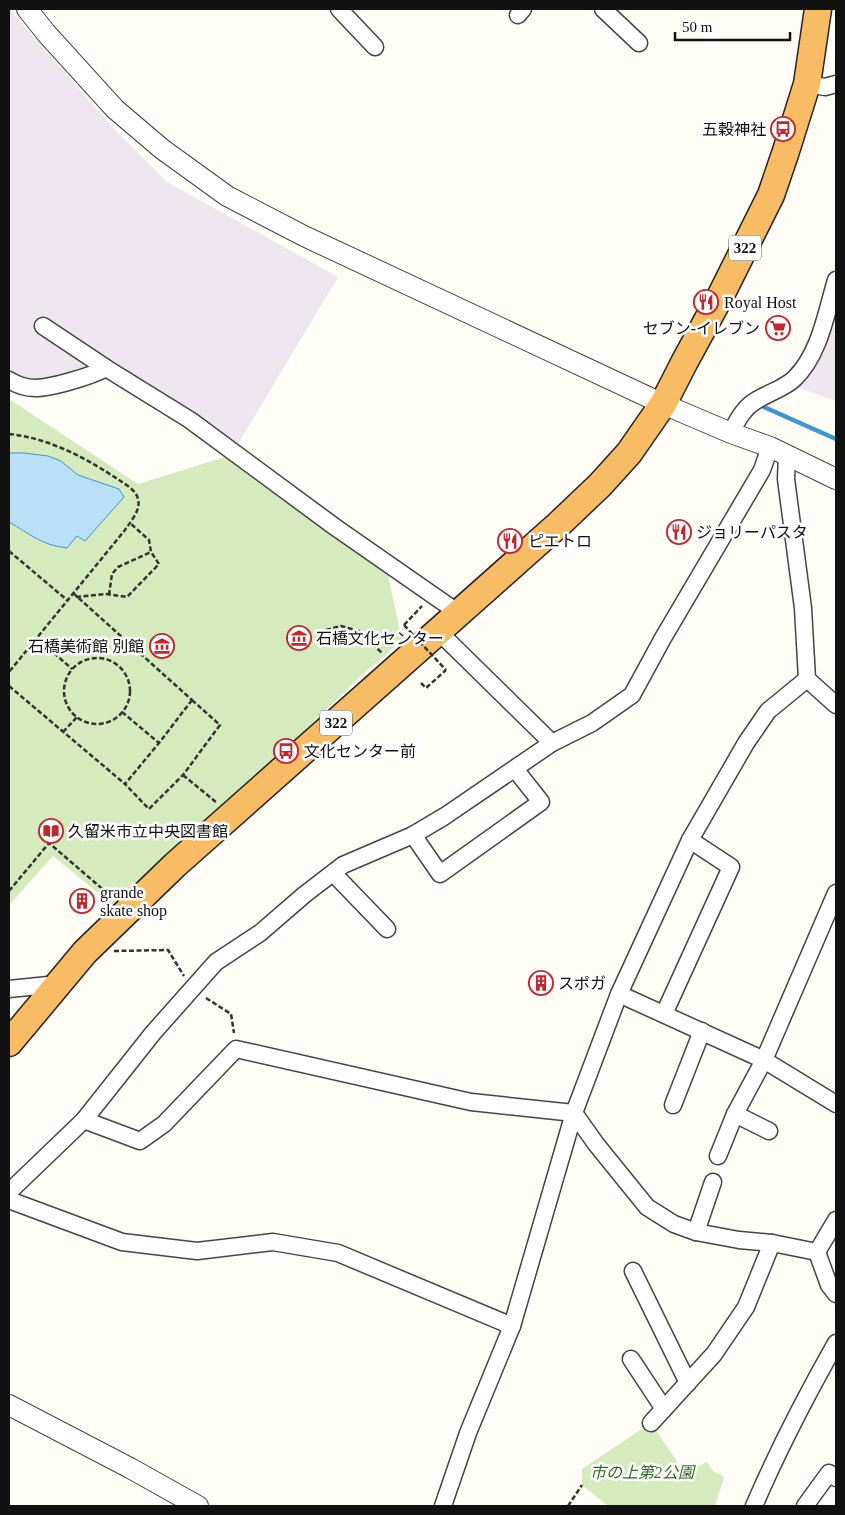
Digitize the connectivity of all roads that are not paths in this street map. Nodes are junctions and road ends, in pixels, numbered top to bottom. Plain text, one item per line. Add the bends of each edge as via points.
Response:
1 (27, 9) edge
2 (339, 9) edge
3 (603, 9) edge
4 (818, 9) edge
5 (639, 43) dead end
6 (375, 47) dead end
7 (807, 84) junction
8 (836, 84) edge
9 (836, 280) edge
10 (43, 326) dead end
11 (106, 368) junction
12 (9, 380) edge
13 (663, 404) junction
14 (731, 433) junction
15 (778, 452) junction
16 (836, 480) edge
17 (460, 614) junction
18 (439, 632) junction
19 (807, 679) junction
20 (836, 705) edge
21 (552, 744) junction
22 (515, 769) junction
23 (413, 835) junction
24 (690, 840) junction
25 (333, 873) junction
26 (836, 894) edge
27 (388, 930) dead end
28 (58, 984) junction
29 (9, 989) edge
30 (619, 994) junction
31 (664, 1014) junction
32 (702, 1031) junction
33 (9, 1043) edge
34 (764, 1060) junction
35 (836, 1104) edge
36 (673, 1105) dead end
37 (574, 1113) junction
38 (735, 1114) junction
39 (84, 1120) junction
40 (769, 1131) dead end
41 (718, 1156) dead end
42 (713, 1182) dead end
43 (9, 1192) edge
44 (9, 1200) edge
45 (836, 1220) edge
46 (696, 1232) junction
47 (772, 1243) junction
48 (817, 1252) junction
49 (633, 1271) dead end
50 (836, 1294) edge
51 (512, 1326) junction
52 (836, 1343) edge
53 (631, 1359) dead end
54 (688, 1383) junction
55 (9, 1405) edge
56 (664, 1409) junction
57 (651, 1424) dead end
58 (836, 1478) edge
59 (198, 1506) edge
60 (443, 1506) edge
61 (754, 1506) edge
62 (805, 1506) edge

1 - 13 street via 114,109 227,196 304,236
2 - 6 street
3 - 5 street
4 - 7 highway, 322
7 - 8 street via 825,87
7 - 13 highway, 322 via 771,194
9 - 14 street via 817,343 806,365 793,380 746,409
10 - 11 street
11 - 12 street via 97,374 43,387 26,387
11 - 17 street via 190,420
13 - 14 street
13 - 17 highway, 322 via 629,453 600,485
14 - 15 street
15 - 16 street
15 - 19 street via 786,479 803,608
15 - 21 street via 762,470 662,638 632,695 592,723
17 - 18 highway, 322
18 - 21 street
18 - 28 highway, 322 via 175,865
19 - 20 street
19 - 24 street via 768,711
21 - 22 street
22 - 23 street
22 - 23 street via 541,802 440,874
23 - 25 street via 344,865
24 - 30 street
24 - 31 street via 731,867
25 - 27 street
25 - 39 street via 260,933 216,962 153,1033
26 - 34 street
28 - 29 street
28 - 33 highway, 322
30 - 31 street
30 - 37 street
31 - 32 street
32 - 34 street
32 - 36 street
34 - 35 street
34 - 38 street
37 - 39 street via 470,1102 236,1049 164,1124 140,1142
37 - 46 street via 647,1207 674,1224
37 - 51 street
38 - 40 street
38 - 41 street
39 - 43 street
42 - 46 street
44 - 51 street via 122,1242 198,1251 273,1242 338,1253
45 - 48 street
46 - 47 street
47 - 48 street
47 - 54 street via 746,1307 714,1354
48 - 50 street
49 - 54 street
51 - 60 street via 468,1433
52 - 61 street via 769,1470
53 - 56 street
54 - 56 street
55 - 59 street
56 - 57 street
58 - 62 street via 829,1474

